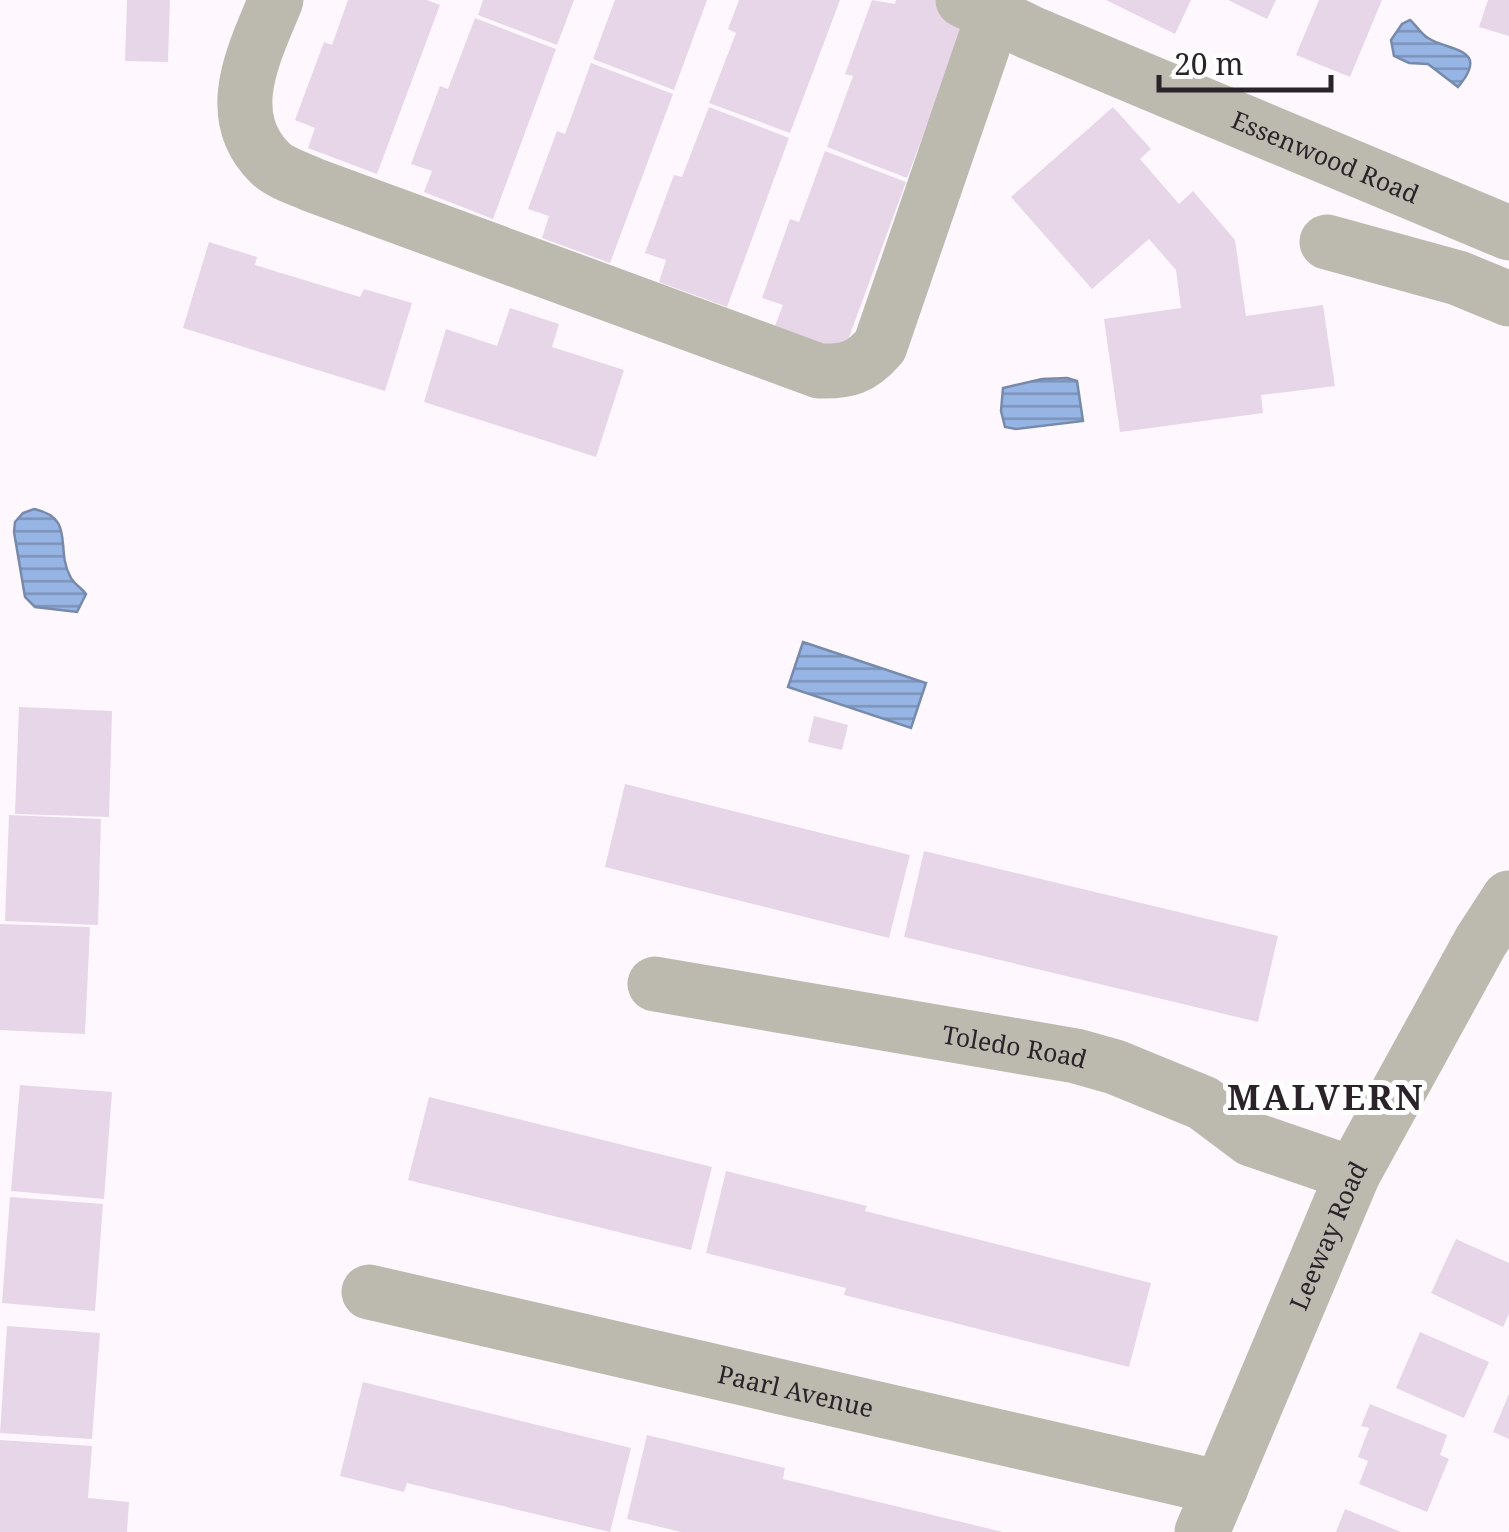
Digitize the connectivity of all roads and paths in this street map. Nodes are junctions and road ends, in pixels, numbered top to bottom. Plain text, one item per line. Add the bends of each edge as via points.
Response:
1 (276, 0) edge
2 (996, 16) edge
3 (1509, 232) edge
4 (1328, 242) dead end
5 (1509, 299) edge
6 (1509, 898) edge
7 (655, 984) dead end
8 (1353, 1174) junction
9 (369, 1292) dead end
10 (1211, 1510) edge

1 - 2 street via 246,74 245,109 254,141 272,166 819,371 848,372 880,346
2 - 3 street, Essenwood Road
4 - 5 street
6 - 8 street, Leeway Road
7 - 8 street, Toledo Road via 1076,1056 1203,1103 1251,1139
8 - 10 street, Leeway Road
9 - 10 street, Paarl Avenue

